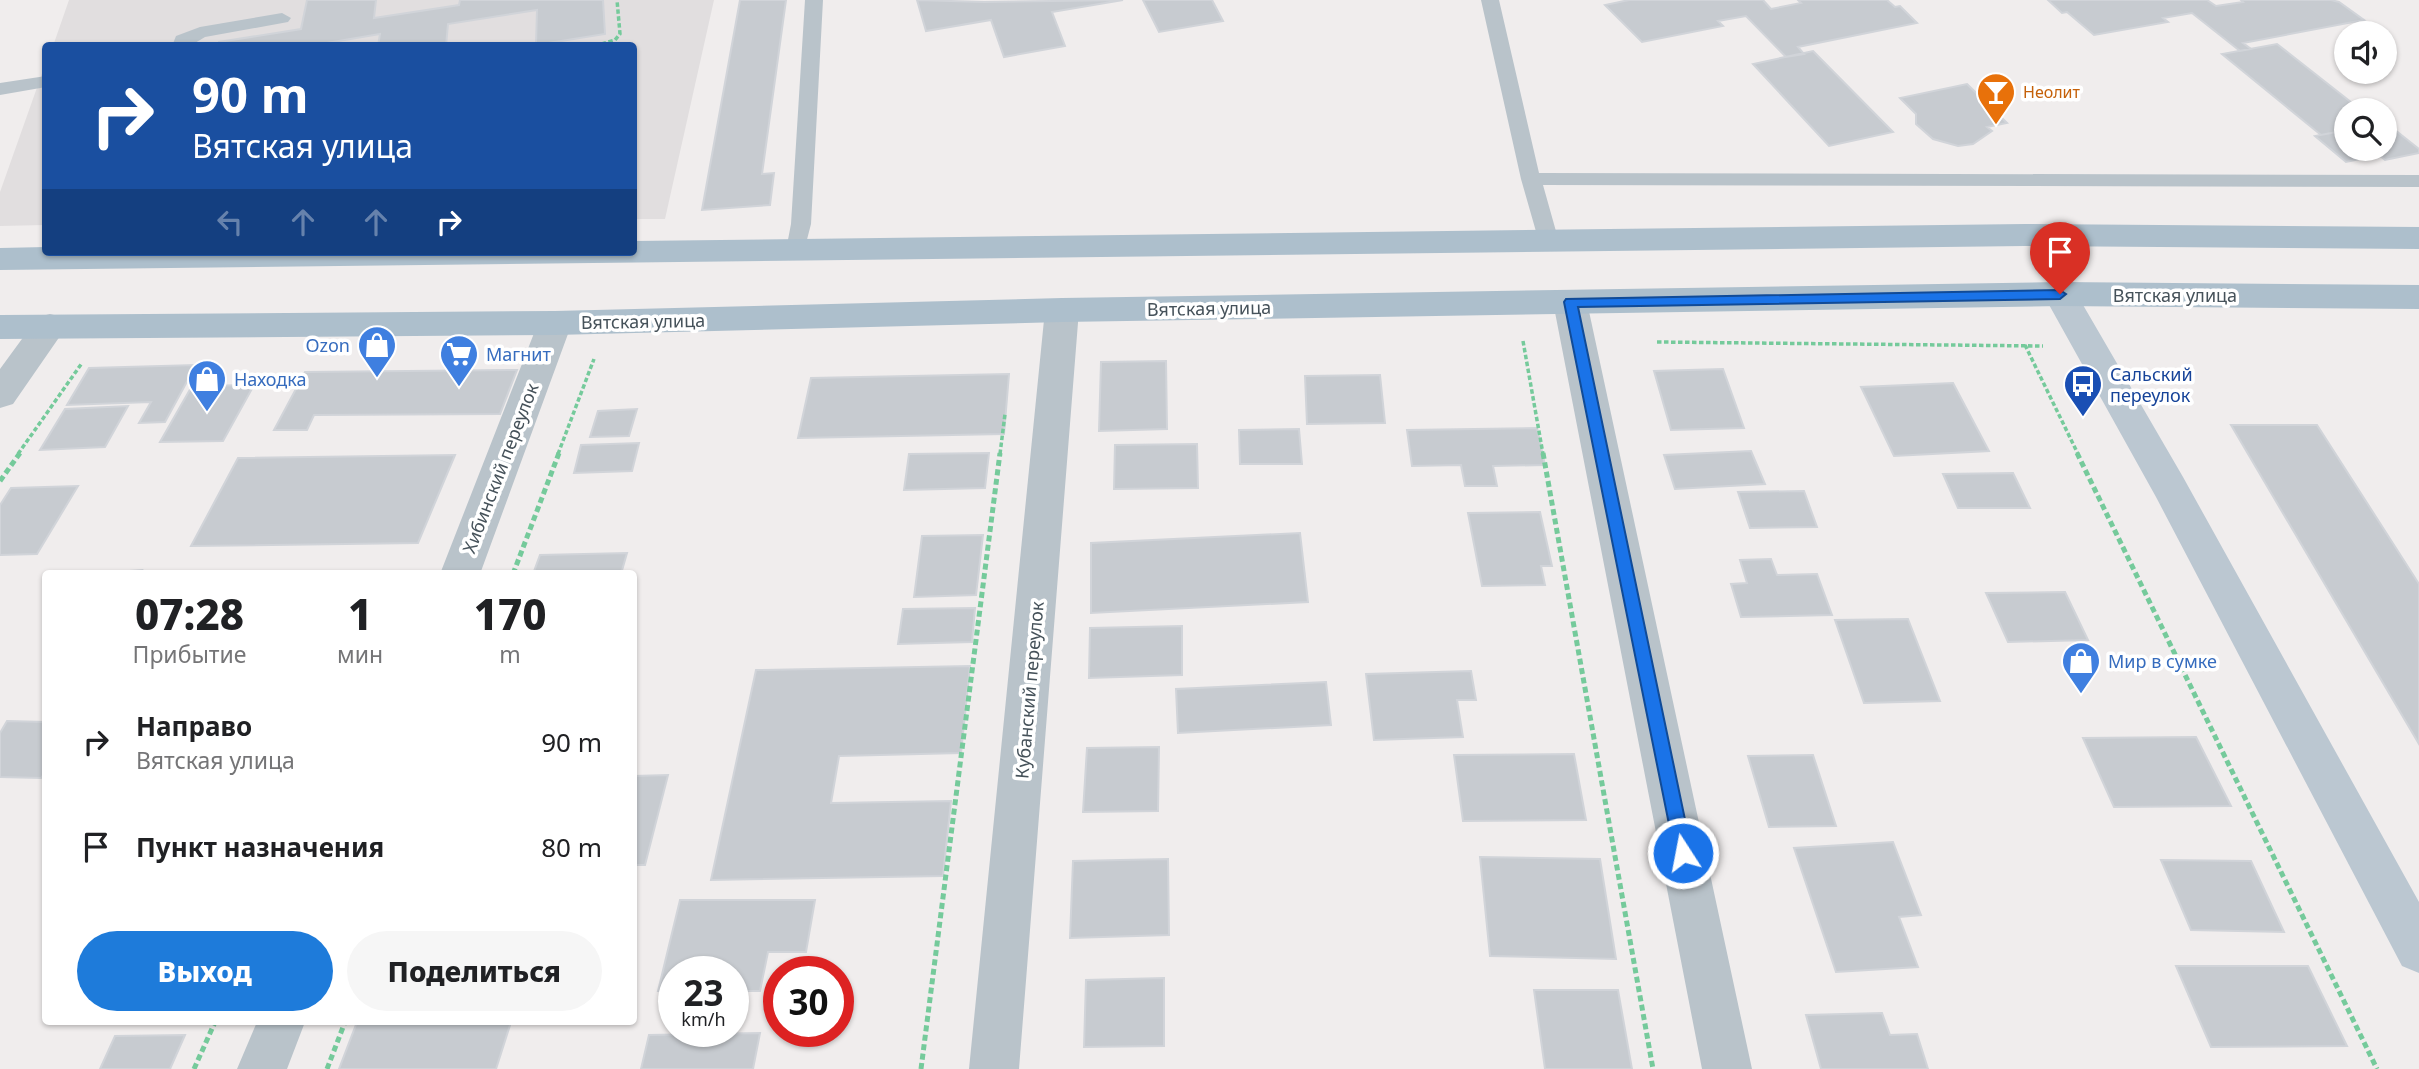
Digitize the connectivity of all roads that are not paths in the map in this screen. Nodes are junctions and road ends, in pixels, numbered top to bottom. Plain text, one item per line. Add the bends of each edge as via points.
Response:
1 (814, 0) edge
2 (1490, 0) edge
3 (282, 18) dead end
4 (182, 42) edge
5 (42, 82) edge
6 (0, 89) edge
7 (1531, 179) junction
8 (2419, 181) edge
9 (2025, 235) junction
10 (2419, 238) edge
11 (1549, 242) junction
12 (796, 250) junction
13 (637, 252) edge
14 (271, 256) edge
15 (0, 259) edge
16 (2060, 294) junction
17 (2419, 297) edge
18 (1570, 302) junction
19 (1062, 310) junction
20 (555, 323) junction
21 (50, 326) junction
22 (0, 327) edge
23 (0, 395) edge
24 (462, 570) edge
25 (2419, 949) edge
26 (280, 1025) edge
27 (262, 1069) edge
28 (994, 1069) edge
29 (1727, 1069) edge

1 - 12 lane
2 - 7 lane
3 - 4 lane via 200,32
5 - 6 lane
7 - 8 lane
7 - 11 lane
9 - 10 main road
9 - 11 main road
9 - 16 main road
11 - 12 main road
12 - 13 main road
14 - 15 main road
16 - 17 main road, Вятская улица
16 - 18 main road, Вятская улица
16 - 25 main road via 2170,487
18 - 19 main road, Вятская улица
18 - 29 street
19 - 20 main road, Вятская улица
19 - 28 street, Кубанский переулок
20 - 21 main road, Вятская улица
20 - 24 street, Хибинский переулок
21 - 22 main road, Вятская улица
21 - 23 street
26 - 27 street

